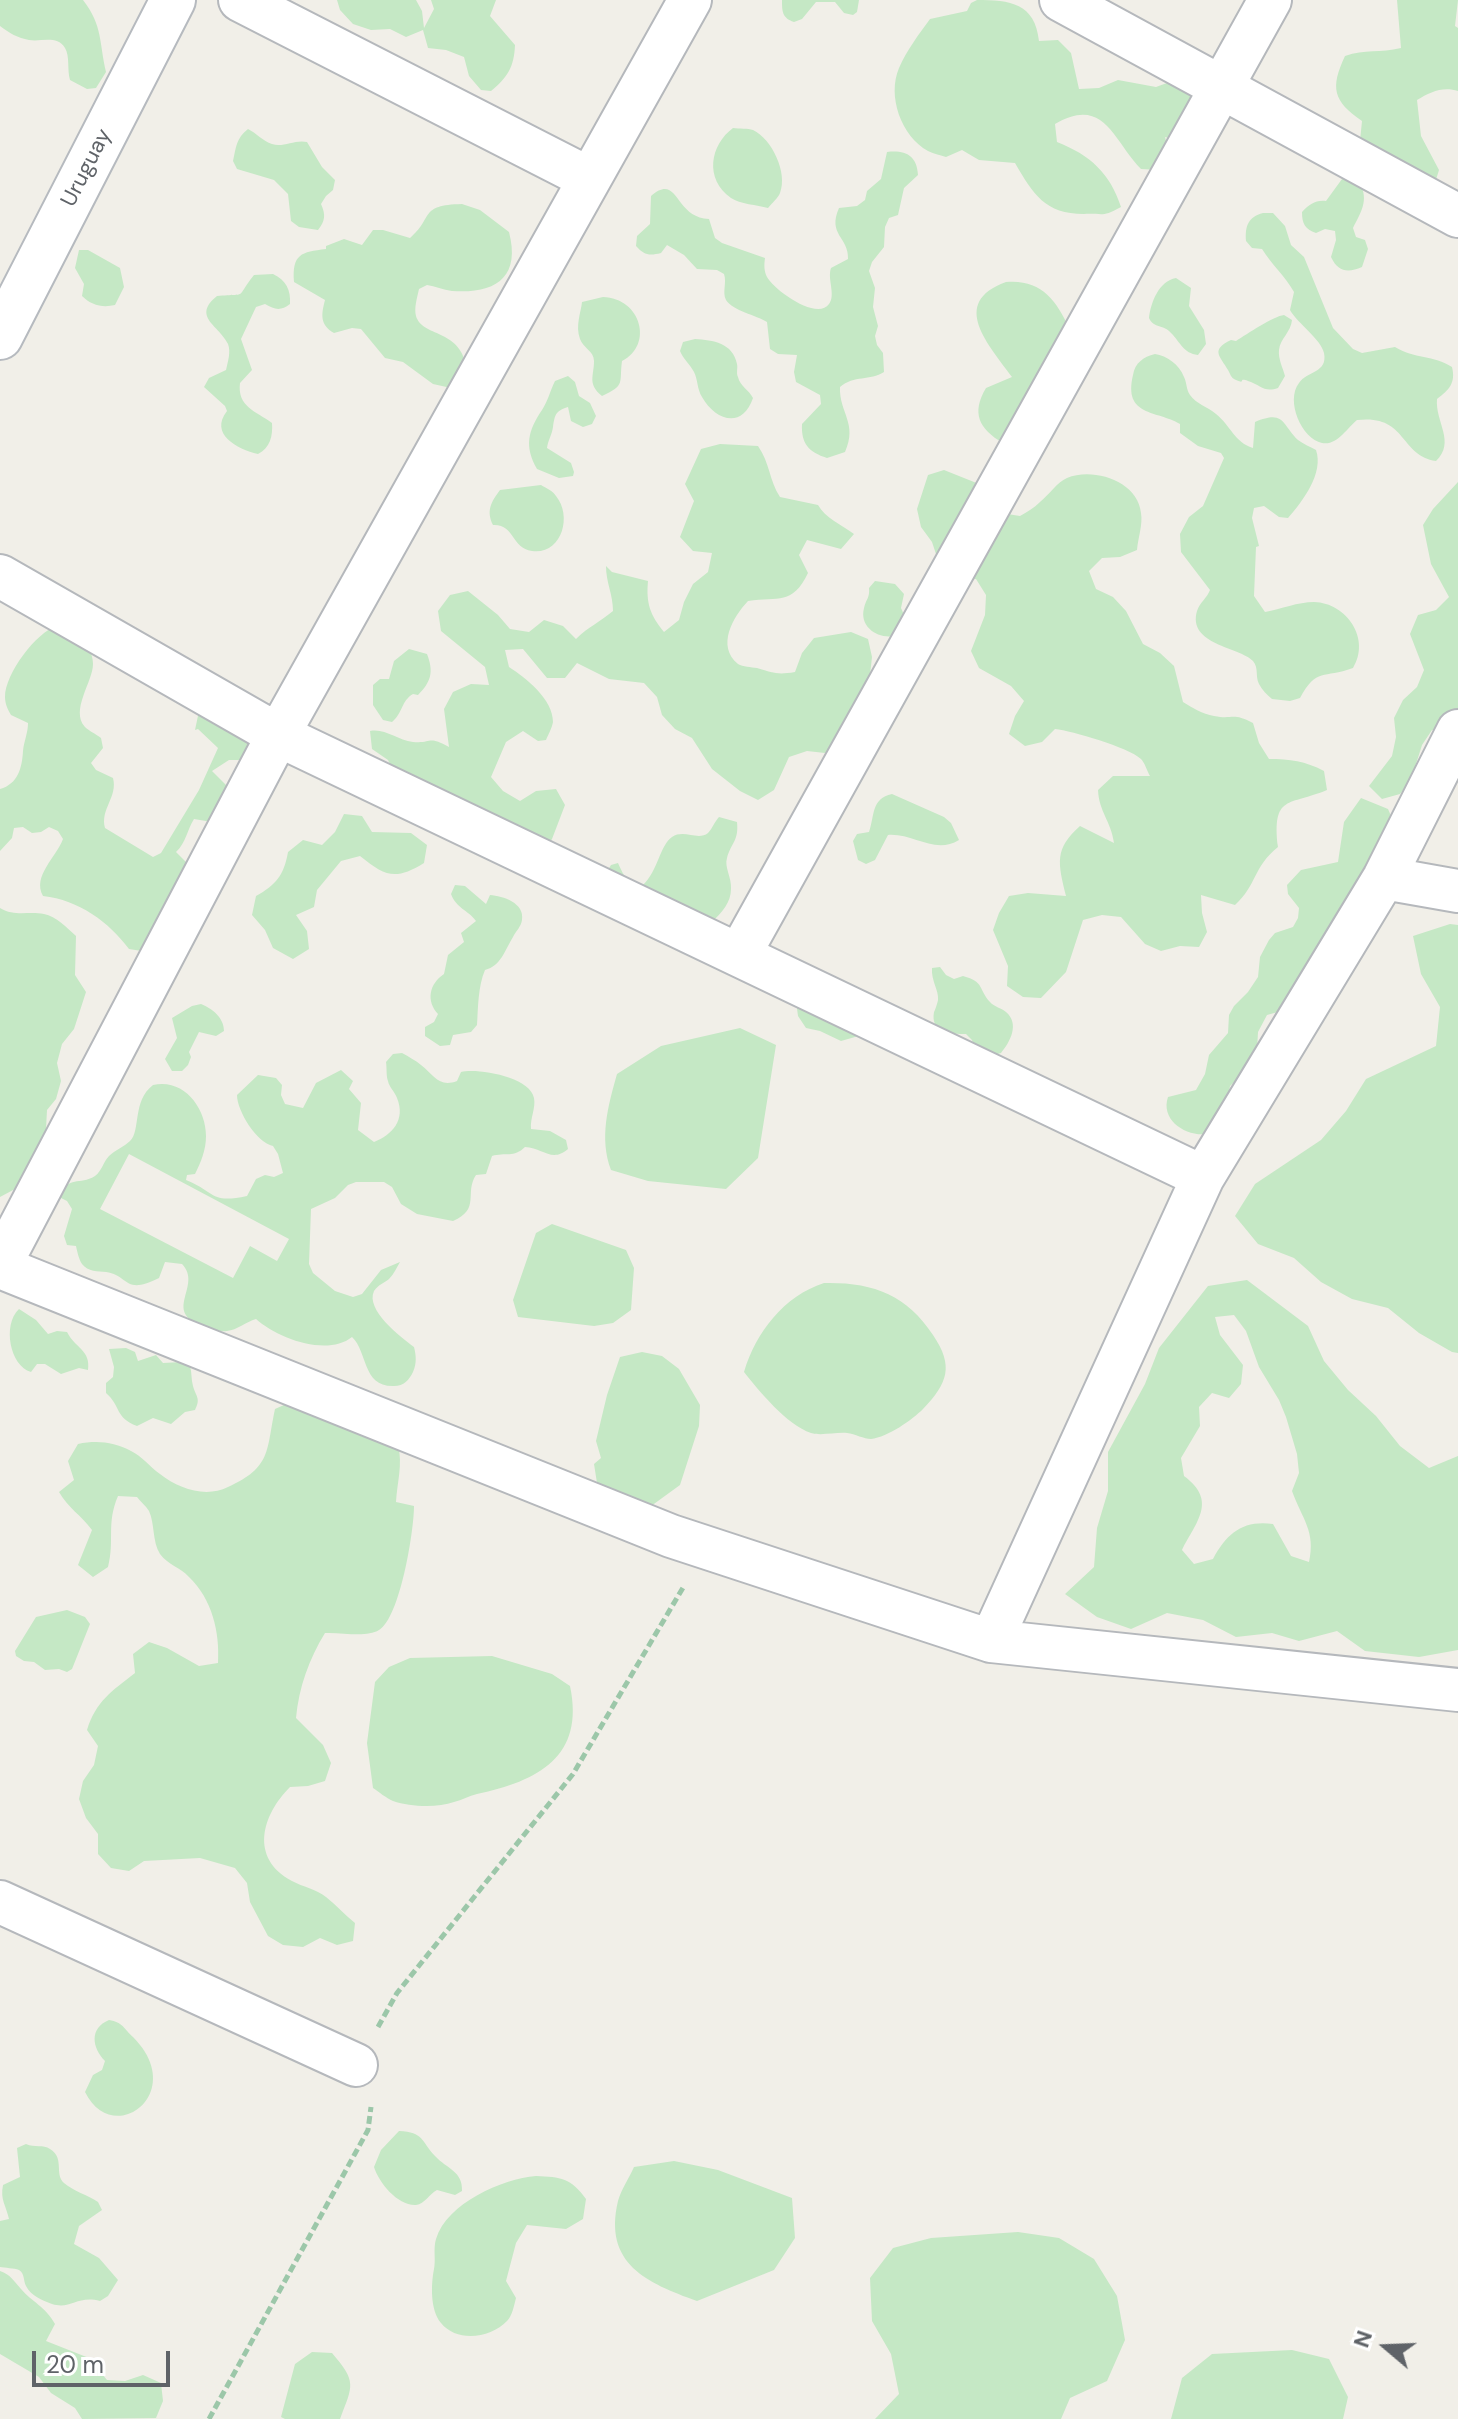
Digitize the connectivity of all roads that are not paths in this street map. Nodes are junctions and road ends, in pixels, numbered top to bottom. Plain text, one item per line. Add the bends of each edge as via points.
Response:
1 (173, 0) edge
2 (240, 0) edge
3 (690, 0) edge
4 (1061, 0) edge
5 (1270, 0) edge
6 (1220, 87) junction
7 (588, 178) junction
8 (1458, 216) edge
9 (0, 337) edge
10 (0, 576) edge
11 (1458, 731) edge
12 (278, 735) junction
13 (1384, 878) junction
14 (1458, 891) edge
15 (739, 955) junction
16 (1203, 1177) junction
17 (0, 1266) edge
18 (991, 1641) junction
19 (1458, 1690) edge
20 (0, 1902) edge
21 (356, 2065) road end

1 - 9 main road, Uruguay
2 - 7 street
3 - 7 street
4 - 6 street
5 - 6 street
6 - 8 street
6 - 15 street
7 - 12 street
10 - 12 street
11 - 13 street
12 - 15 street
12 - 17 street
13 - 14 street
13 - 16 street
15 - 16 street
16 - 18 street
17 - 18 street via 671,1536
18 - 19 street
20 - 21 street

